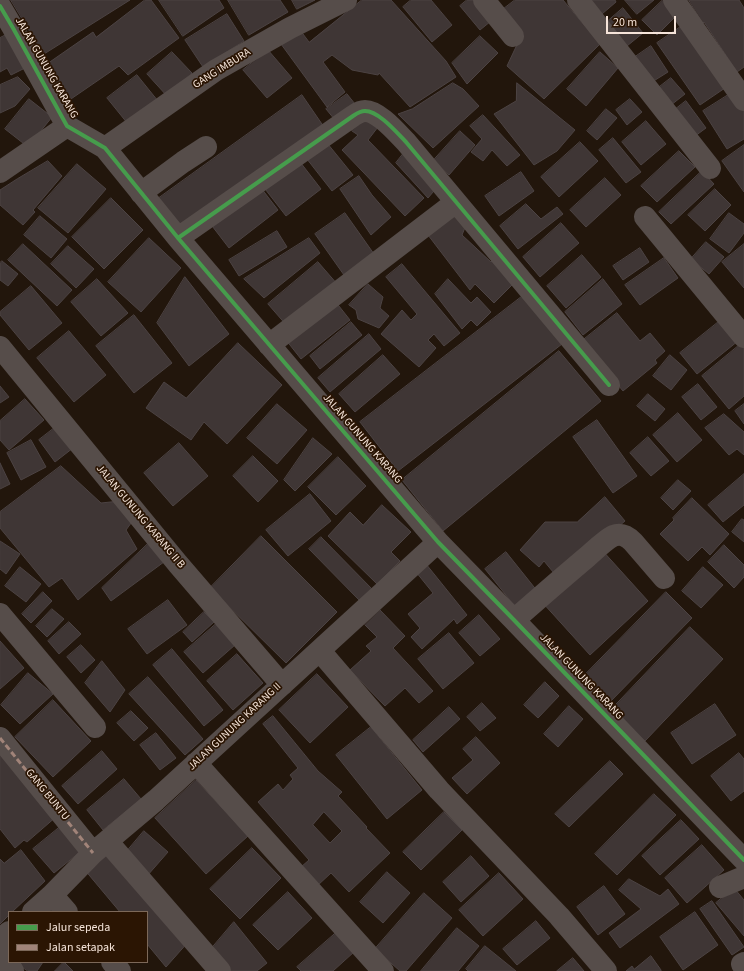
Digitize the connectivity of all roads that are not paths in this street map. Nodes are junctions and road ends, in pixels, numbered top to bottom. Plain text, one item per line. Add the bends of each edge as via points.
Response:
1 (346, 0) edge
2 (484, 0) edge
3 (578, 0) edge
4 (674, 0) edge
5 (0, 6) edge
6 (513, 36) dead end
7 (742, 94) edge
8 (67, 126) junction
9 (206, 147) dead end
10 (105, 148) junction
11 (710, 168) dead end
12 (0, 172) edge
13 (141, 193) junction
14 (456, 202) junction
15 (645, 217) dead end
16 (178, 238) junction
17 (744, 337) edge
18 (269, 345) junction
19 (0, 347) edge
20 (609, 385) dead end
21 (438, 542) junction
22 (664, 578) dead end
23 (0, 614) edge
24 (514, 620) junction
25 (320, 651) junction
26 (282, 685) junction
27 (95, 727) dead end
28 (0, 738) edge
29 (196, 763) junction
30 (100, 847) junction
31 (744, 860) edge
32 (744, 876) edge
33 (720, 887) dead end
34 (52, 895) junction
35 (34, 911) edge
36 (66, 911) edge
37 (8, 933) edge
38 (0, 940) edge
39 (0, 953) edge
40 (113, 963) edge
41 (13, 971) edge
42 (120, 971) edge
43 (220, 971) edge
44 (383, 971) edge
45 (606, 971) edge

1 - 10 street, GANG IMBURA via 216,70
2 - 6 street
3 - 11 street
4 - 7 street
5 - 8 street, JALAN GUNUNG KARANG
8 - 10 street, JALAN GUNUNG KARANG
8 - 12 street, JALAN GUNUNG KARANG
9 - 13 street
10 - 13 street, JALAN GUNUNG KARANG
13 - 16 street, JALAN GUNUNG KARANG
14 - 16 street via 406,142 377,115 366,111 353,116
14 - 18 street
14 - 20 street
15 - 17 street
16 - 18 street, JALAN GUNUNG KARANG
18 - 21 street, JALAN GUNUNG KARANG
19 - 26 street, JALAN GUNUNG KARANG II B via 178,564
21 - 24 street, JALAN GUNUNG KARANG
21 - 25 street, JALAN GUNUNG KARANG II
22 - 24 street via 627,536 614,536
23 - 27 street
24 - 31 street, JALAN GUNUNG KARANG
25 - 26 street, JALAN GUNUNG KARANG II
25 - 45 street via 439,790 559,916
26 - 29 street, JALAN GUNUNG KARANG II
28 - 30 street, GANG BUNTU
29 - 30 street, JALAN GUNUNG KARANG II
29 - 44 street
30 - 34 street, JALAN GUNUNG KARANG II
30 - 43 street, GANG BUNTU
32 - 33 street
34 - 35 street, JALAN GUNUNG KARANG II
34 - 36 street
37 - 38 street
39 - 41 street
40 - 42 street

